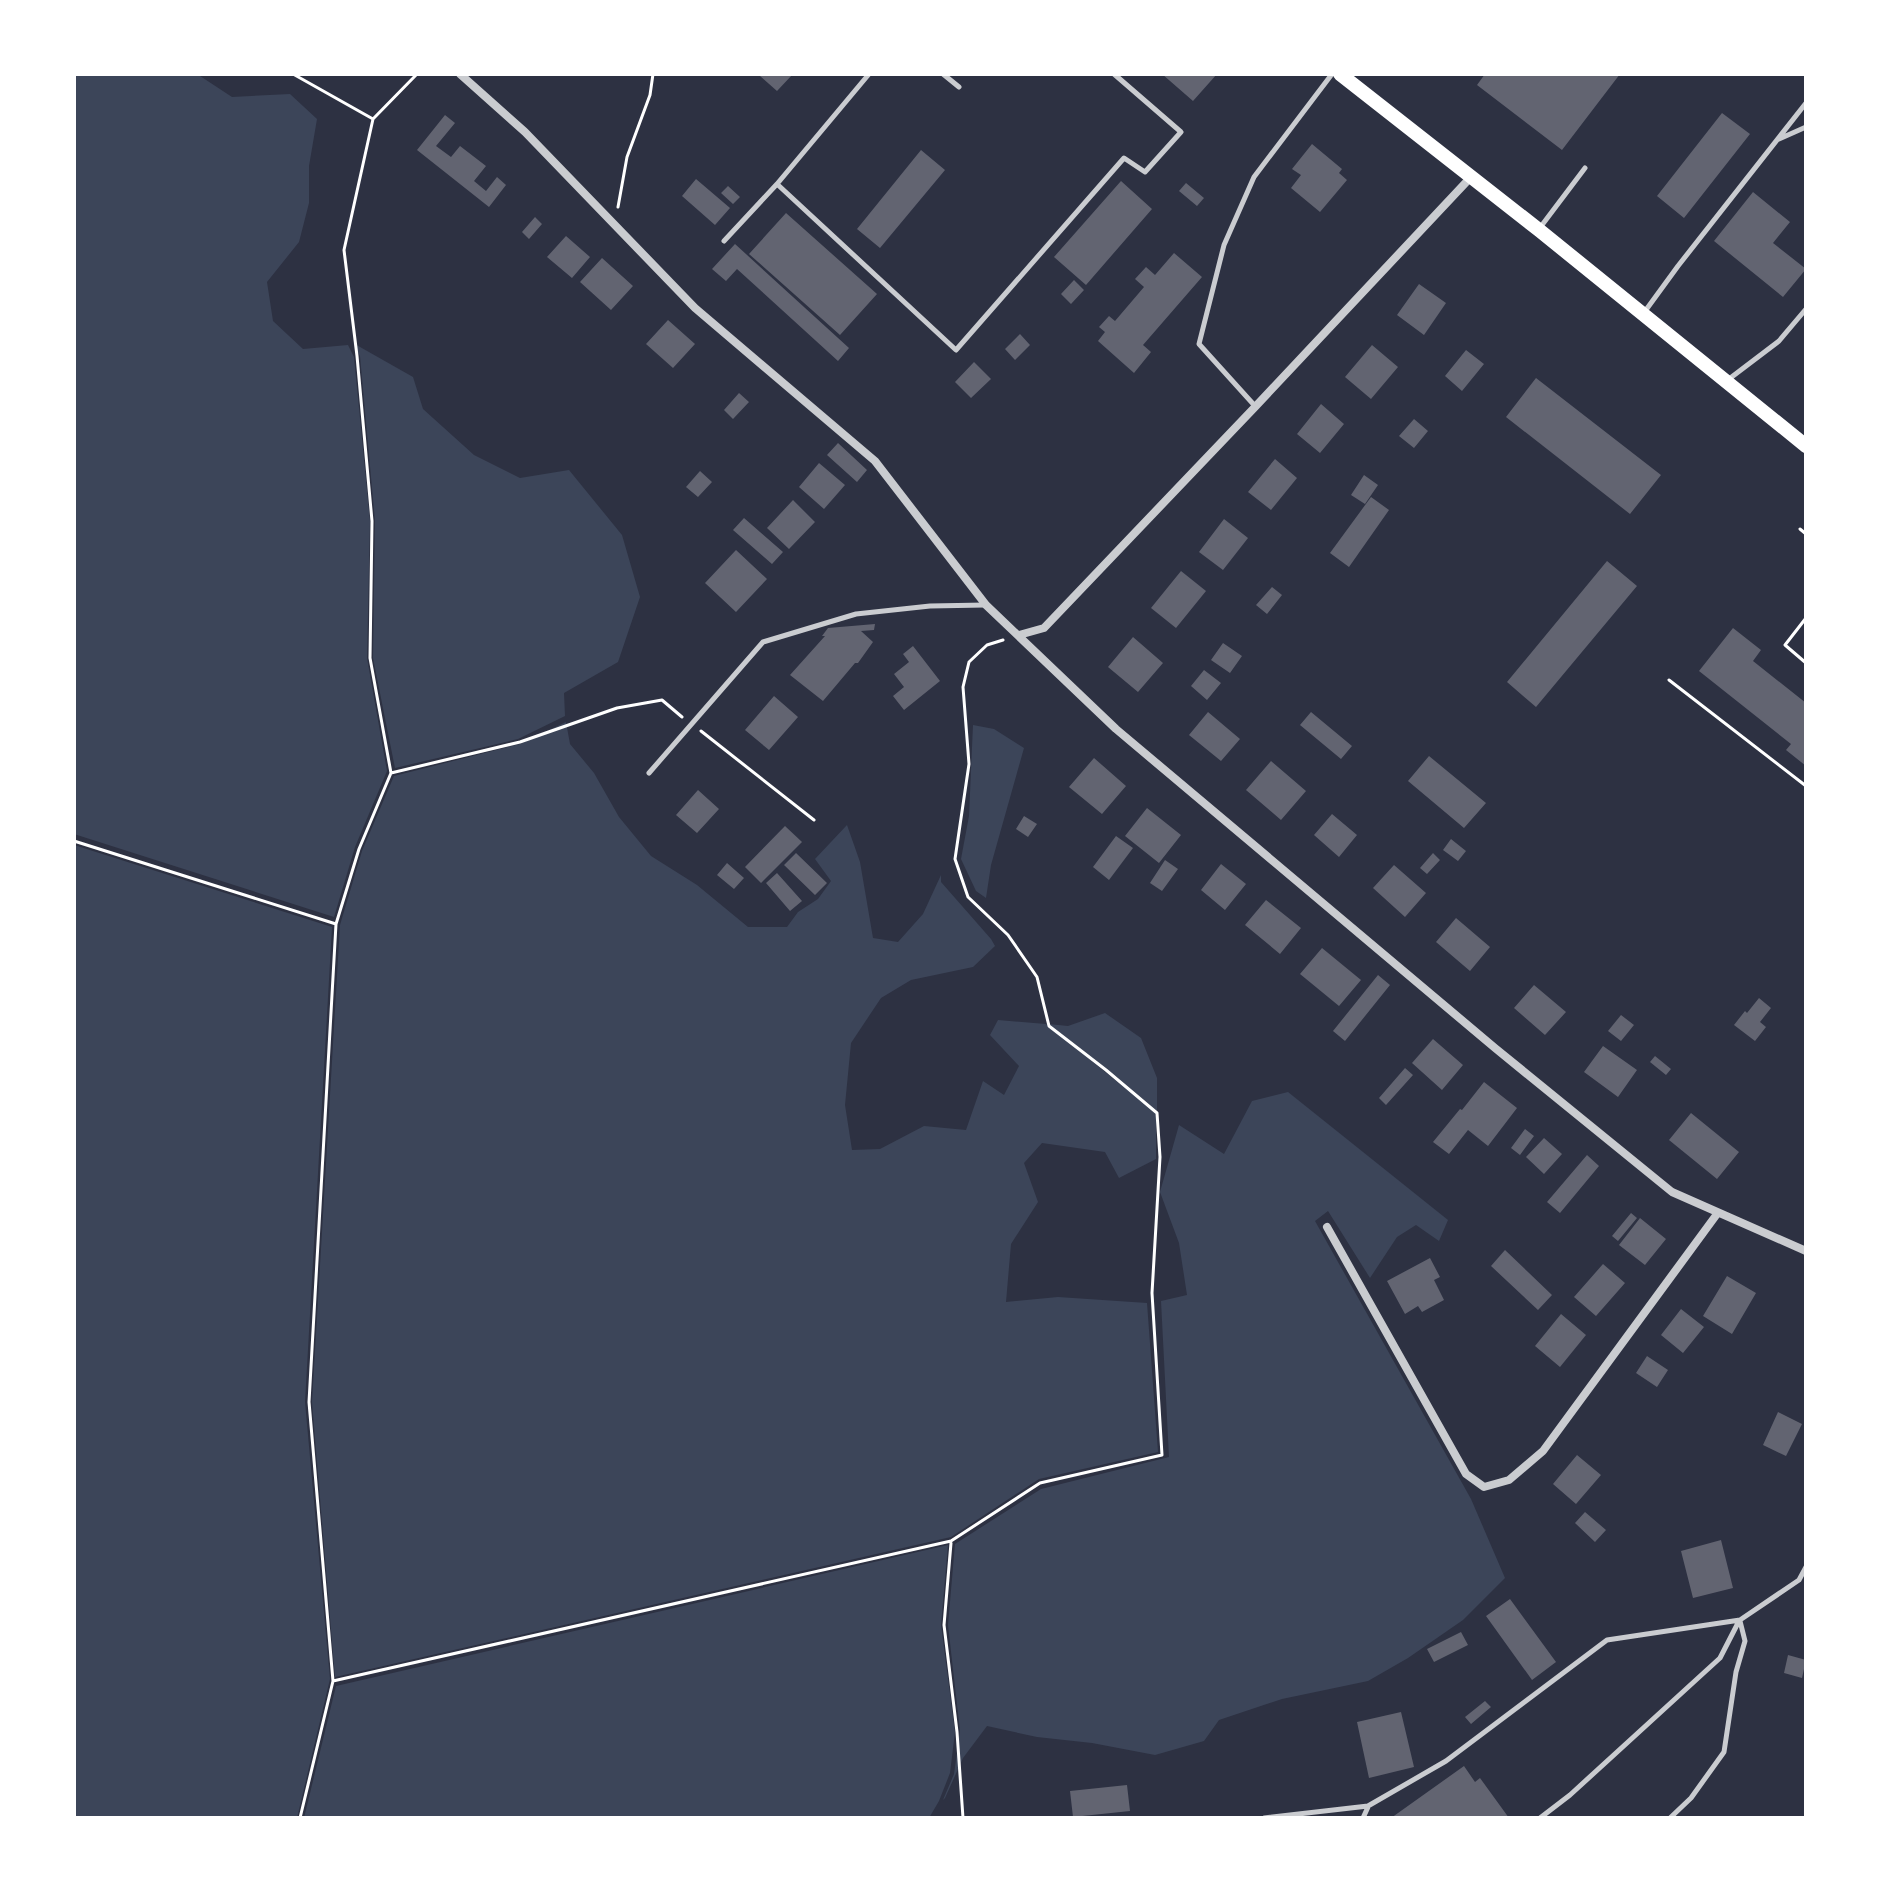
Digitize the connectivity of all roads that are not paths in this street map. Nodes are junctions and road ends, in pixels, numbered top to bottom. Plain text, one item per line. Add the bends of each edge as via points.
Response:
1 (460, 74) edge
2 (869, 74) edge
3 (943, 74) edge
4 (1114, 74) edge
5 (1332, 74) edge
6 (1340, 74) edge
7 (959, 87) dead end
8 (1806, 103) edge
9 (1806, 127) edge
10 (1778, 140) junction
11 (1585, 168) dead end
12 (1471, 177) junction
13 (777, 184) junction
14 (1539, 230) junction
15 (724, 241) dead end
16 (1806, 309) edge
17 (1642, 315) junction
18 (1725, 382) junction
19 (1255, 407) junction
20 (1806, 446) edge
21 (986, 605) junction
22 (1019, 635) junction
23 (649, 773) dead end
24 (1717, 1214) junction
25 (1327, 1227) dead end
26 (1806, 1251) edge
27 (1806, 1567) edge
28 (1740, 1620) junction
29 (1368, 1806) junction
30 (1264, 1818) edge
31 (1363, 1818) edge
32 (1540, 1818) edge
33 (1670, 1818) edge

1 - 21 street via 525,132 695,308 875,461
2 - 13 lane
3 - 7 lane
4 - 13 lane via 1181,132 1145,172 1124,158 956,350
5 - 19 lane via 1254,177 1224,245 1199,344
6 - 12 main road
8 - 10 lane
9 - 10 lane
10 - 17 lane
11 - 14 lane
12 - 14 main road
12 - 19 street
13 - 15 lane
14 - 17 main road
16 - 18 lane via 1779,341
17 - 18 main road
18 - 20 main road
19 - 22 street via 1044,628
21 - 22 street
21 - 23 lane via 856,614 763,642
22 - 24 street via 1116,729 1617,1150 1672,1192
24 - 25 street via 1543,1451 1509,1480 1484,1487 1466,1474
24 - 26 street
27 - 28 lane via 1799,1580
28 - 29 lane via 1607,1640 1446,1761
28 - 32 lane via 1720,1658
28 - 33 lane via 1745,1641 1724,1752
29 - 30 lane
29 - 31 lane

